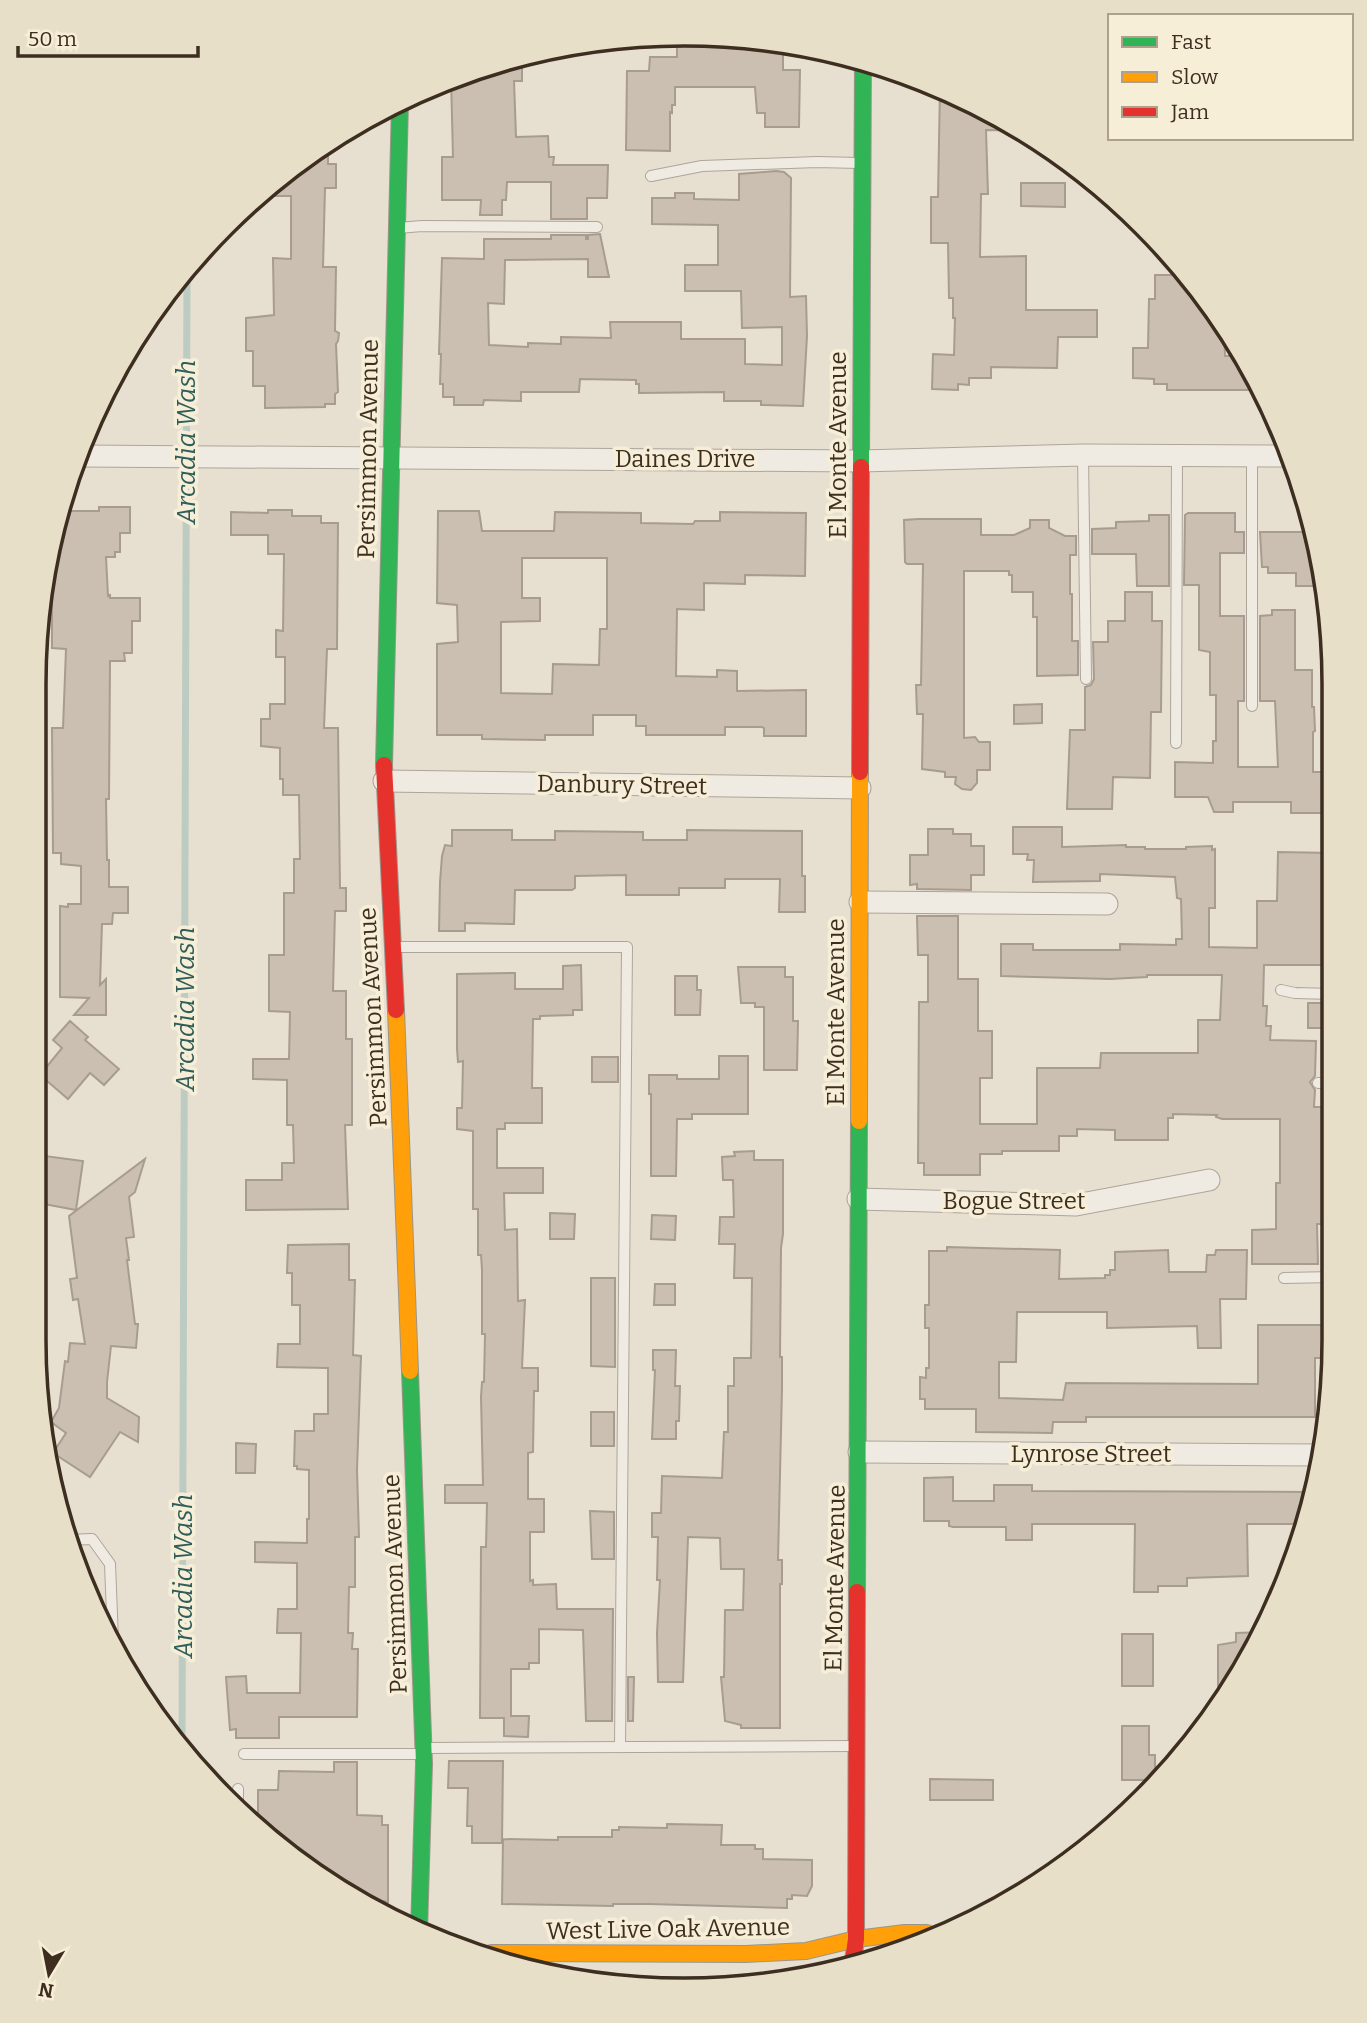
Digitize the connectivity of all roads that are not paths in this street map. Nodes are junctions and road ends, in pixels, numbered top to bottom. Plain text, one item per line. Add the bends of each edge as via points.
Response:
1 (863, 71) edge
2 (400, 112) edge
3 (862, 163) junction
4 (651, 176) dead end
5 (597, 227) dead end
6 (396, 229) junction
7 (1083, 455) junction
8 (1177, 455) junction
9 (1252, 455) junction
10 (87, 456) edge
11 (1279, 456) edge
12 (391, 457) junction
13 (860, 461) junction
14 (1086, 679) dead end
15 (1252, 706) dead end
16 (1177, 743) dead end
17 (384, 781) junction
18 (860, 788) junction
19 (860, 902) junction
20 (1107, 904) dead end
21 (393, 947) junction
22 (1281, 990) dead end
23 (1322, 994) edge
24 (1318, 1083) dead end
25 (1322, 1083) edge
26 (1209, 1180) dead end
27 (858, 1199) junction
28 (1322, 1277) edge
29 (1284, 1278) dead end
30 (859, 1452) junction
31 (1311, 1455) edge
32 (77, 1540) edge
33 (112, 1624) edge
34 (856, 1746) junction
35 (620, 1747) junction
36 (423, 1751) junction
37 (244, 1754) dead end
38 (238, 1788) dead end
39 (238, 1796) edge
40 (419, 1920) edge
41 (918, 1933) edge
42 (856, 1939) junction
43 (511, 1954) edge
44 (854, 1955) edge

1 - 3 street, El Monte Avenue
2 - 6 street, Persimmon Avenue
3 - 4 lane via 702,166
3 - 13 street, El Monte Avenue
5 - 6 lane
6 - 12 street, Persimmon Avenue
7 - 8 street, Daines Drive
7 - 13 street, Daines Drive
7 - 14 lane
8 - 9 street, Daines Drive
8 - 16 lane
9 - 11 street, Daines Drive
9 - 15 lane
10 - 12 street, Daines Drive
12 - 13 street, Daines Drive
12 - 17 street, Persimmon Avenue
13 - 18 street, El Monte Avenue
17 - 18 street, Danbury Street
17 - 21 street, Persimmon Avenue
18 - 19 street, El Monte Avenue
19 - 20 street
19 - 27 street, El Monte Avenue
21 - 35 lane via 627,947
21 - 36 street, Persimmon Avenue
22 - 23 lane
24 - 25 lane
26 - 27 street, Bogue Street via 1076,1205
27 - 30 street, El Monte Avenue
28 - 29 lane
30 - 31 street, Lynrose Street
30 - 34 street, El Monte Avenue
32 - 33 lane via 92,1539 110,1564
34 - 35 lane
34 - 42 street, El Monte Avenue
35 - 36 lane
36 - 37 lane
36 - 40 street, Persimmon Avenue
38 - 39 lane
41 - 42 street, West Live Oak Avenue
42 - 43 street, West Live Oak Avenue via 806,1951 746,1954
42 - 44 street, El Monte Avenue

